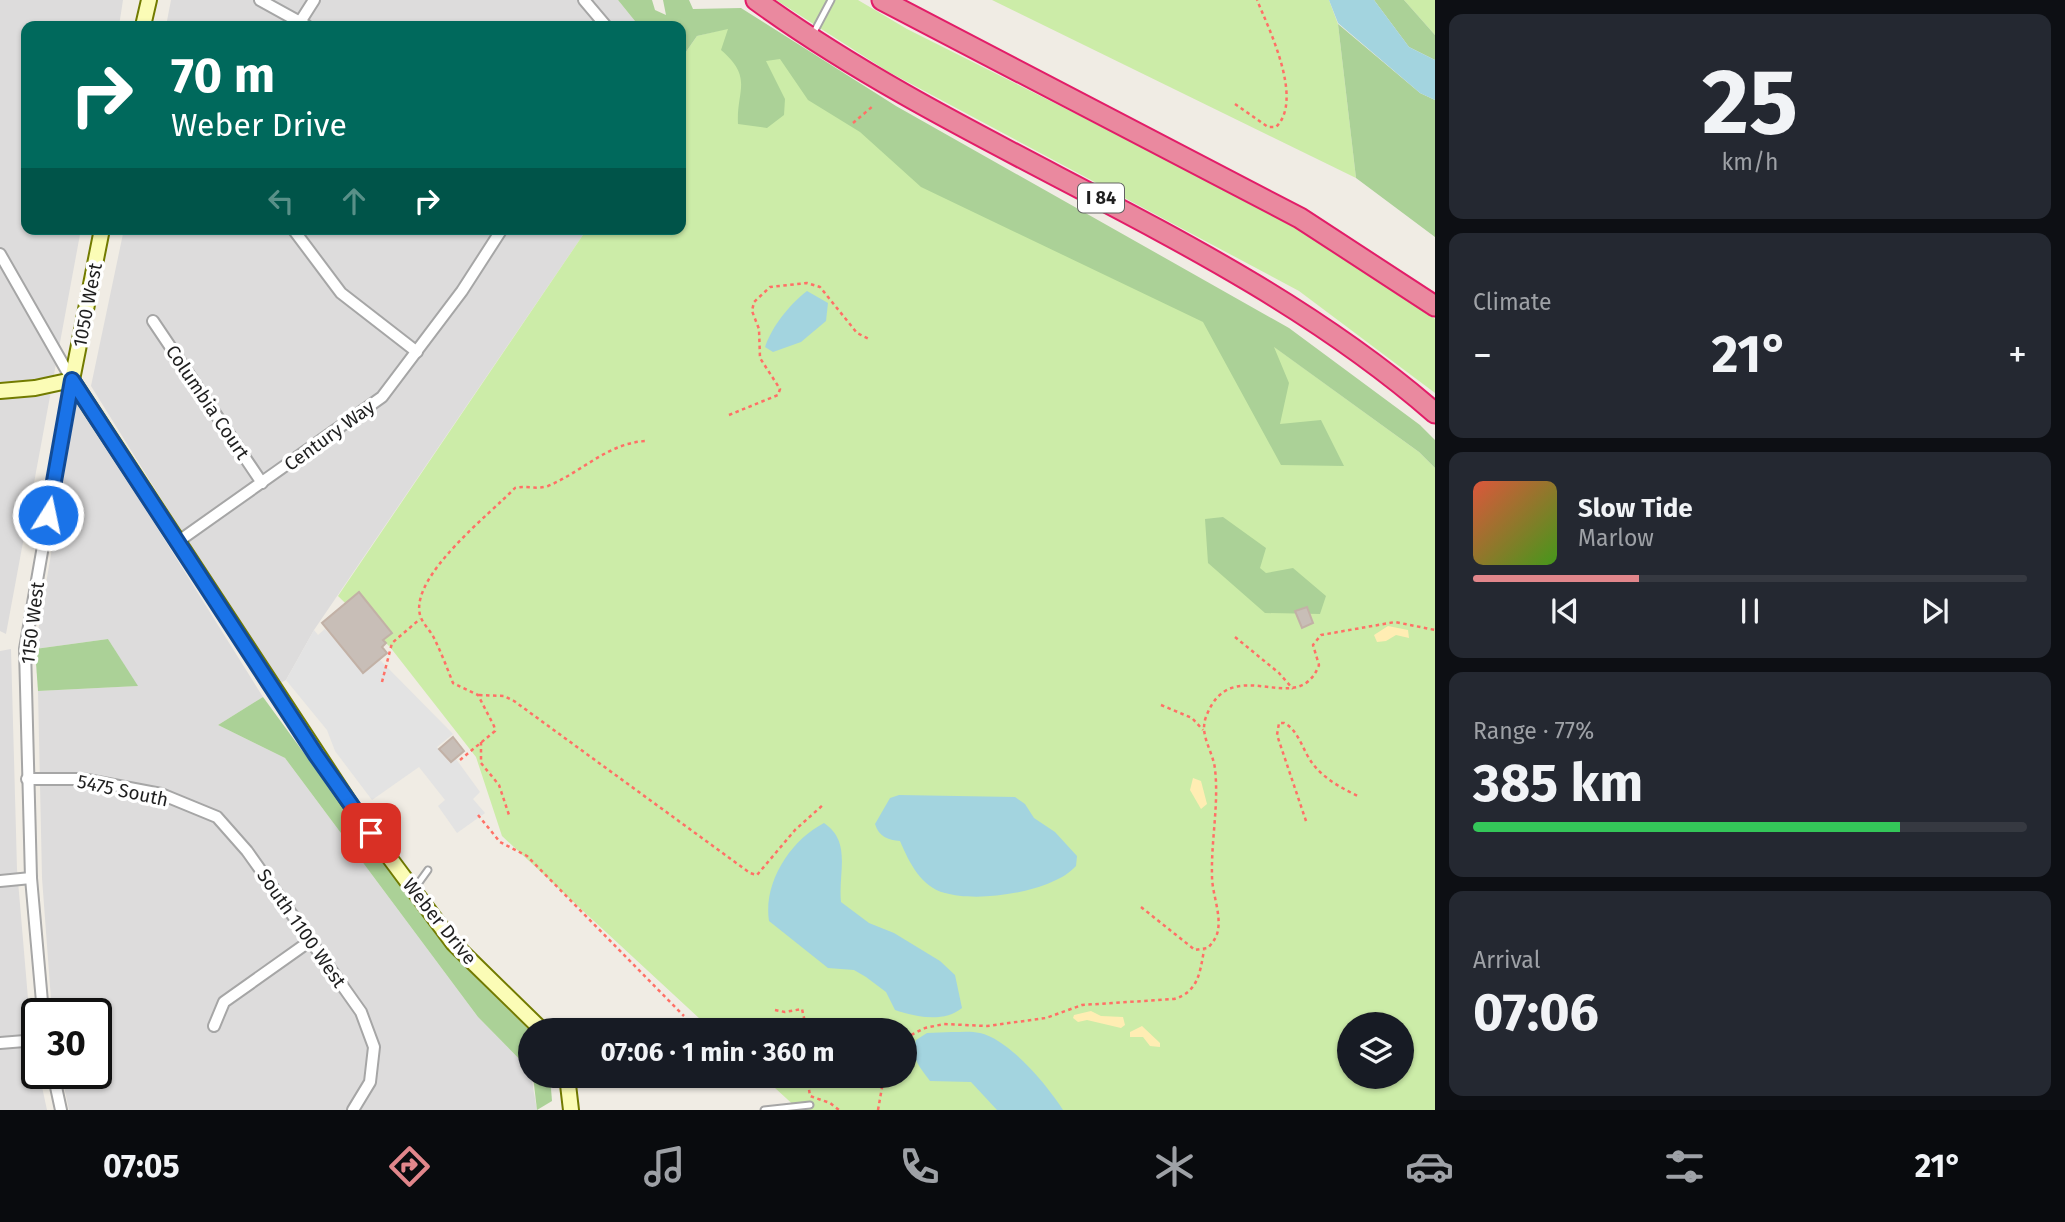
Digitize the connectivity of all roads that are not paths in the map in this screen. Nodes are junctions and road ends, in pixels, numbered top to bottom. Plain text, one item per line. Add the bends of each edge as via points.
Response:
1 (149, 0) edge
2 (260, 0) edge
3 (314, 0) edge
4 (584, 0) edge
5 (756, 0) edge
6 (831, 0) edge
7 (882, 0) edge
8 (144, 21) edge
9 (298, 21) edge
10 (305, 21) edge
11 (602, 21) edge
12 (811, 38) junction
13 (101, 235) edge
14 (297, 235) edge
15 (498, 235) edge
16 (0, 254) edge
17 (1435, 306) edge
18 (153, 321) dead end
19 (417, 352) junction
20 (72, 380) junction
21 (0, 391) edge
22 (1435, 413) edge
23 (262, 483) junction
24 (176, 543) junction
25 (27, 779) junction
26 (217, 817) joint
27 (428, 870) dead end
28 (31, 878) junction
29 (0, 881) edge
30 (415, 887) junction
31 (310, 941) junction
32 (42, 998) edge
33 (529, 1018) edge
34 (214, 1026) dead end
35 (21, 1041) edge
36 (0, 1043) edge
37 (568, 1088) edge
38 (56, 1089) edge
39 (810, 1105) dead end
40 (61, 1110) edge
41 (353, 1110) edge
42 (571, 1110) edge
43 (764, 1110) edge

1 - 8 street
2 - 9 street
3 - 10 street
4 - 11 street
5 - 12 highway, I 84
6 - 12 lane
7 - 17 highway via 1300,218
12 - 22 highway, I 84 via 886,85 1172,236 1284,303 1363,356
13 - 20 street, 1050 West
14 - 19 street via 341,293
15 - 19 street, Century Way
16 - 20 street
18 - 23 street, Columbia Court
19 - 23 street, Century Way via 371,408
20 - 21 street
20 - 24 street, Weber Drive
20 - 25 street, 1150 West via 25,649
23 - 24 street, Century Way
24 - 30 street, Weber Drive via 316,755
25 - 26 street, 5475 South via 82,779 161,794
25 - 28 street, 1150 West
26 - 31 street, South 1100 West via 247,851
27 - 30 lane
28 - 29 street
28 - 32 street, 1150 West
30 - 33 street, Weber Drive via 453,943
31 - 34 street via 224,1002
31 - 41 street, South 1100 West via 361,1012 374,1047 370,1082
35 - 36 street
37 - 42 street
38 - 40 street
39 - 43 lane

